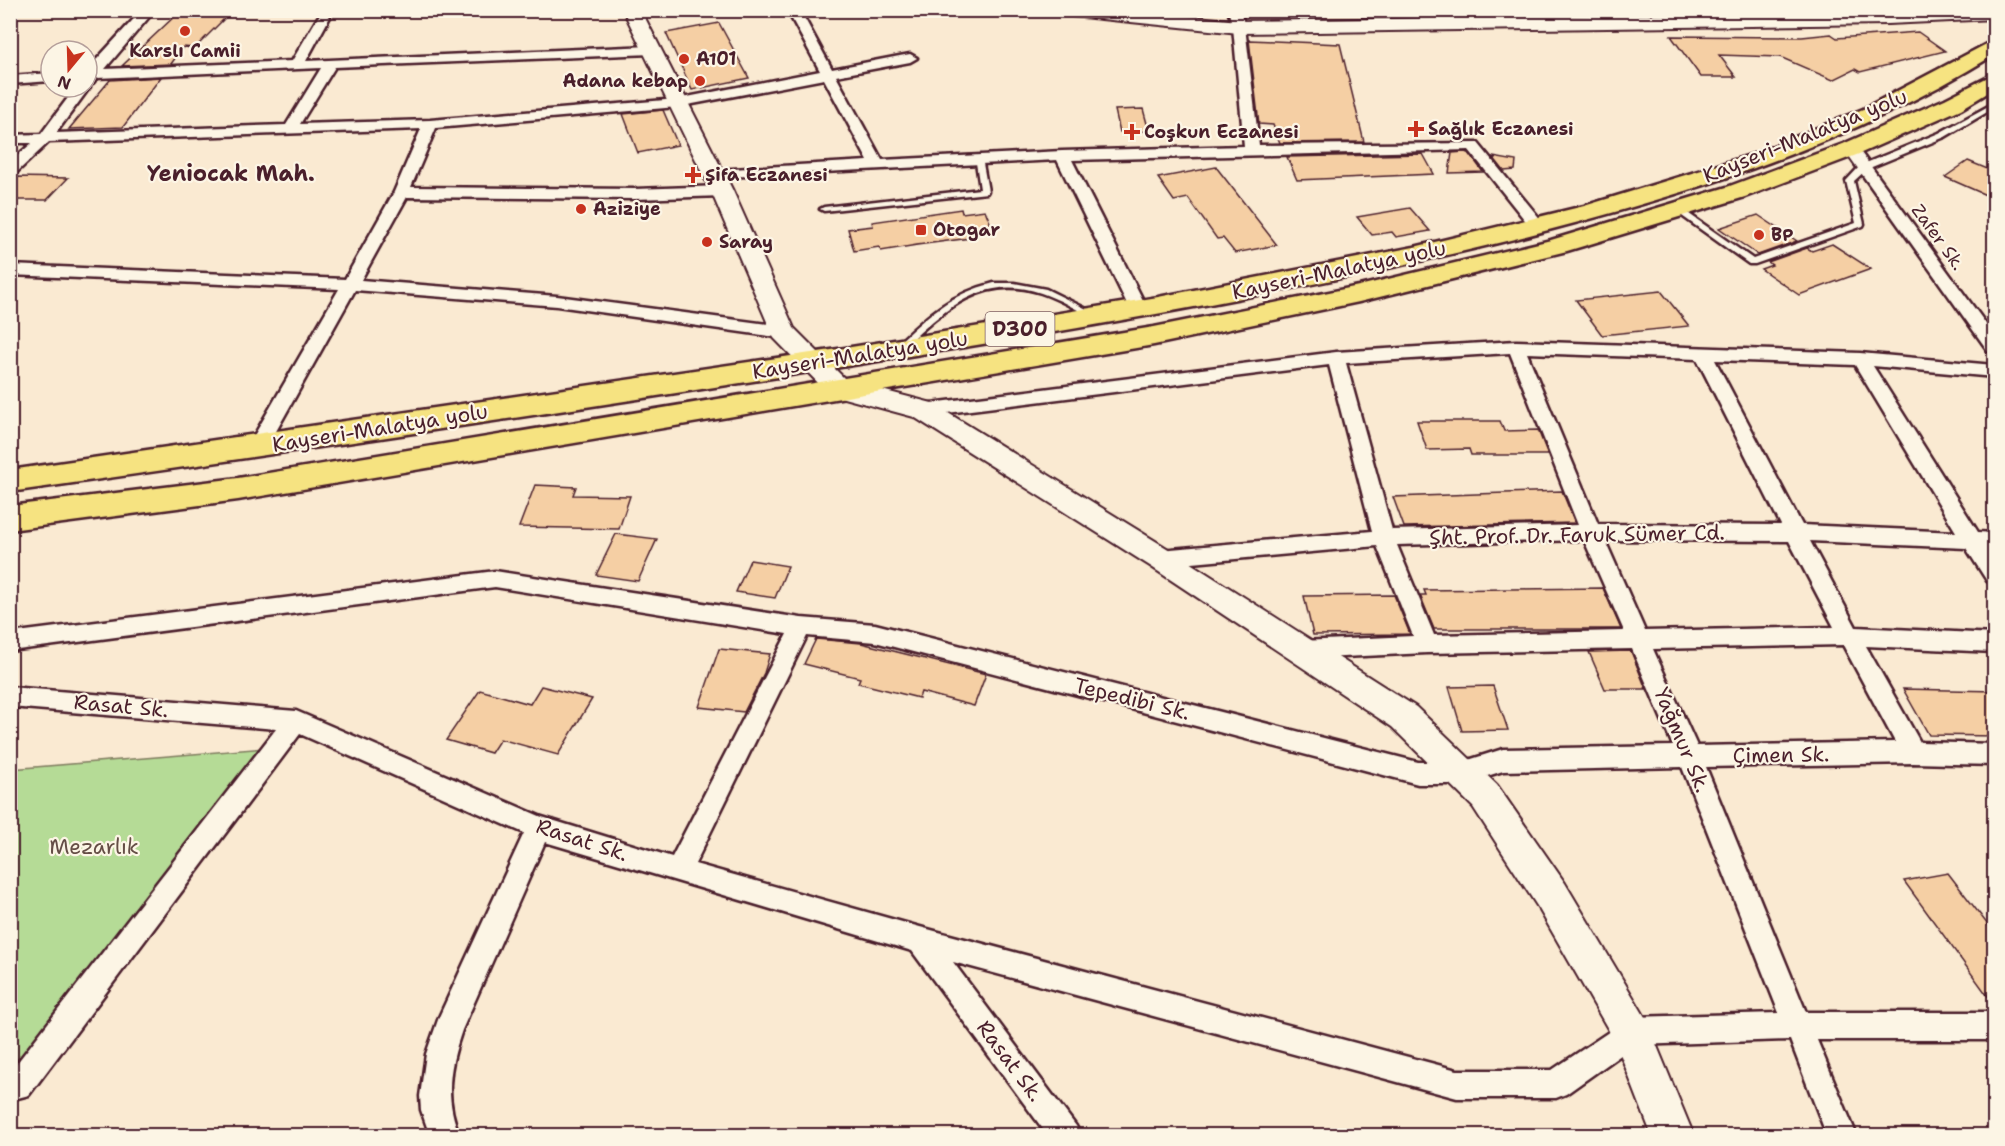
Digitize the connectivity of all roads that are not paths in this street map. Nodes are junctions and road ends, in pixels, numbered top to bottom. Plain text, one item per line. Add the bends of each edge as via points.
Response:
1 (149, 10) edge
2 (632, 10) edge
3 (793, 10) edge
4 (1073, 11) edge
5 (1995, 14) edge
6 (1884, 15) edge
7 (1666, 16) edge
8 (324, 17) dead end
9 (1236, 19) edge
10 (1995, 30) edge
11 (1995, 46) edge
12 (651, 50) junction
13 (910, 58) dead end
14 (331, 63) junction
15 (99, 65) edge
16 (297, 65) junction
17 (830, 74) junction
18 (99, 75) edge
19 (39, 78) edge
20 (10, 80) edge
21 (1995, 80) edge
22 (74, 99) edge
23 (677, 103) junction
24 (1995, 105) edge
25 (430, 124) junction
26 (291, 128) junction
27 (45, 138) junction
28 (10, 139) edge
29 (1252, 149) junction
30 (1062, 155) junction
31 (1857, 158) junction
32 (978, 159) junction
33 (876, 162) junction
34 (10, 171) edge
35 (718, 183) junction
36 (402, 192) junction
37 (824, 210) dead end
38 (1680, 211) junction
39 (1538, 226) junction
40 (10, 270) edge
41 (350, 284) junction
42 (1138, 310) junction
43 (1098, 316) junction
44 (783, 332) junction
45 (1516, 347) junction
46 (1995, 347) edge
47 (897, 349) junction
48 (1703, 354) junction
49 (1336, 358) junction
50 (1860, 358) junction
51 (812, 363) junction
52 (1995, 371) edge
53 (838, 388) junction
54 (923, 410) junction
55 (258, 446) junction
56 (10, 480) edge
57 (10, 518) edge
58 (1591, 531) junction
59 (1797, 533) junction
60 (1384, 538) junction
61 (1973, 538) junction
62 (1995, 541) edge
63 (1160, 558) junction
64 (1995, 575) edge
65 (801, 627) junction
66 (1849, 636) junction
67 (10, 642) edge
68 (1641, 642) junction
69 (1995, 643) edge
70 (1427, 644) junction
71 (1300, 650) junction
72 (10, 697) edge
73 (296, 721) junction
74 (1913, 752) junction
75 (1995, 755) edge
76 (1690, 758) junction
77 (1462, 773) junction
78 (539, 828) junction
79 (678, 871) junction
80 (920, 940) junction
81 (1799, 1026) junction
82 (1995, 1026) edge
83 (1631, 1030) junction
84 (10, 1086) edge
85 (445, 1136) edge
86 (1066, 1136) edge
87 (1673, 1136) edge
88 (1842, 1136) edge

1 - 15 street
2 - 12 street
3 - 17 street
4 - 9 street
5 - 6 street
6 - 7 street
6 - 10 street
7 - 9 street
8 - 16 street
9 - 29 street
11 - 39 highway, Kayseri-Malatya yolu / D300 via 1923,88 1785,148 1697,180
12 - 14 street
12 - 23 street
13 - 17 street
14 - 16 street
14 - 26 street
16 - 18 street
17 - 23 street
17 - 33 street
19 - 20 street
21 - 31 highway, Kayseri-Malatya yolu / D300
22 - 27 street
23 - 25 street
23 - 35 street
24 - 31 lane via 1942,135
25 - 26 street
25 - 36 street
26 - 27 street
27 - 28 street
27 - 34 street
29 - 30 street
29 - 39 street via 1473,146
30 - 32 street
30 - 42 street
31 - 38 highway, Kayseri-Malatya yolu / D300
31 - 38 lane via 1850,181 1860,224 1752,262
31 - 46 street, Zafer Sk.
32 - 33 street
32 - 37 lane via 984,192
33 - 35 street
35 - 36 street via 634,194
35 - 44 street
36 - 41 street
38 - 53 highway, Kayseri-Malatya yolu / D300 via 1558,246 1359,294 1154,336
39 - 42 highway, Kayseri-Malatya yolu / D300 via 1348,270
40 - 41 street
41 - 44 street via 557,301
41 - 55 street
42 - 43 highway, Kayseri-Malatya yolu / D300
43 - 47 highway, Kayseri-Malatya yolu / D300
43 - 47 lane via 1036,289 1006,286 974,290 945,304
44 - 51 street
45 - 48 street
45 - 49 street
45 - 58 street, Yağmur Sk.
47 - 51 highway, Kayseri-Malatya yolu / D300
48 - 50 street
48 - 59 street
49 - 54 street
49 - 60 street
50 - 52 street
50 - 61 street
51 - 53 street
51 - 55 highway, Kayseri-Malatya yolu / D300
53 - 54 street
53 - 57 highway, Kayseri-Malatya yolu / D300 via 238,489
54 - 63 street
55 - 56 highway, Kayseri-Malatya yolu / D300
58 - 59 street, Şht. Prof. Dr. Faruk Sümer Cd.
58 - 60 street, Şht. Prof. Dr. Faruk Sümer Cd.
58 - 68 street, Yağmur Sk.
59 - 61 street, Şht. Prof. Dr. Faruk Sümer Cd.
59 - 66 street
60 - 63 street, Şht. Prof. Dr. Faruk Sümer Cd.
60 - 70 street
61 - 62 street, Şht. Prof. Dr. Faruk Sümer Cd.
61 - 64 street
63 - 71 street
65 - 67 street, Tepedibi Sk. via 495,579
65 - 77 street, Tepedibi Sk. via 875,633 1418,773
65 - 79 street
66 - 68 street
66 - 69 street
66 - 74 street
68 - 70 street
68 - 76 street, Yağmur Sk.
70 - 71 street
71 - 77 street via 1404,717
72 - 73 street, Rasat Sk.
73 - 78 street, Rasat Sk.
73 - 84 street via 19,1085
74 - 75 street, Çimen Sk.
74 - 76 street, Çimen Sk.
76 - 77 street, Çimen Sk. via 1503,760
76 - 81 street, Yağmur Sk.
77 - 83 street via 1485,796 1552,896
78 - 79 street, Rasat Sk.
78 - 85 street via 448,1027 437,1061 433,1095
79 - 80 street, Rasat Sk.
80 - 83 street via 1457,1084 1556,1084
80 - 86 street, Rasat Sk.
81 - 82 street
81 - 83 street
81 - 88 street, Yağmur Sk.
83 - 87 street

